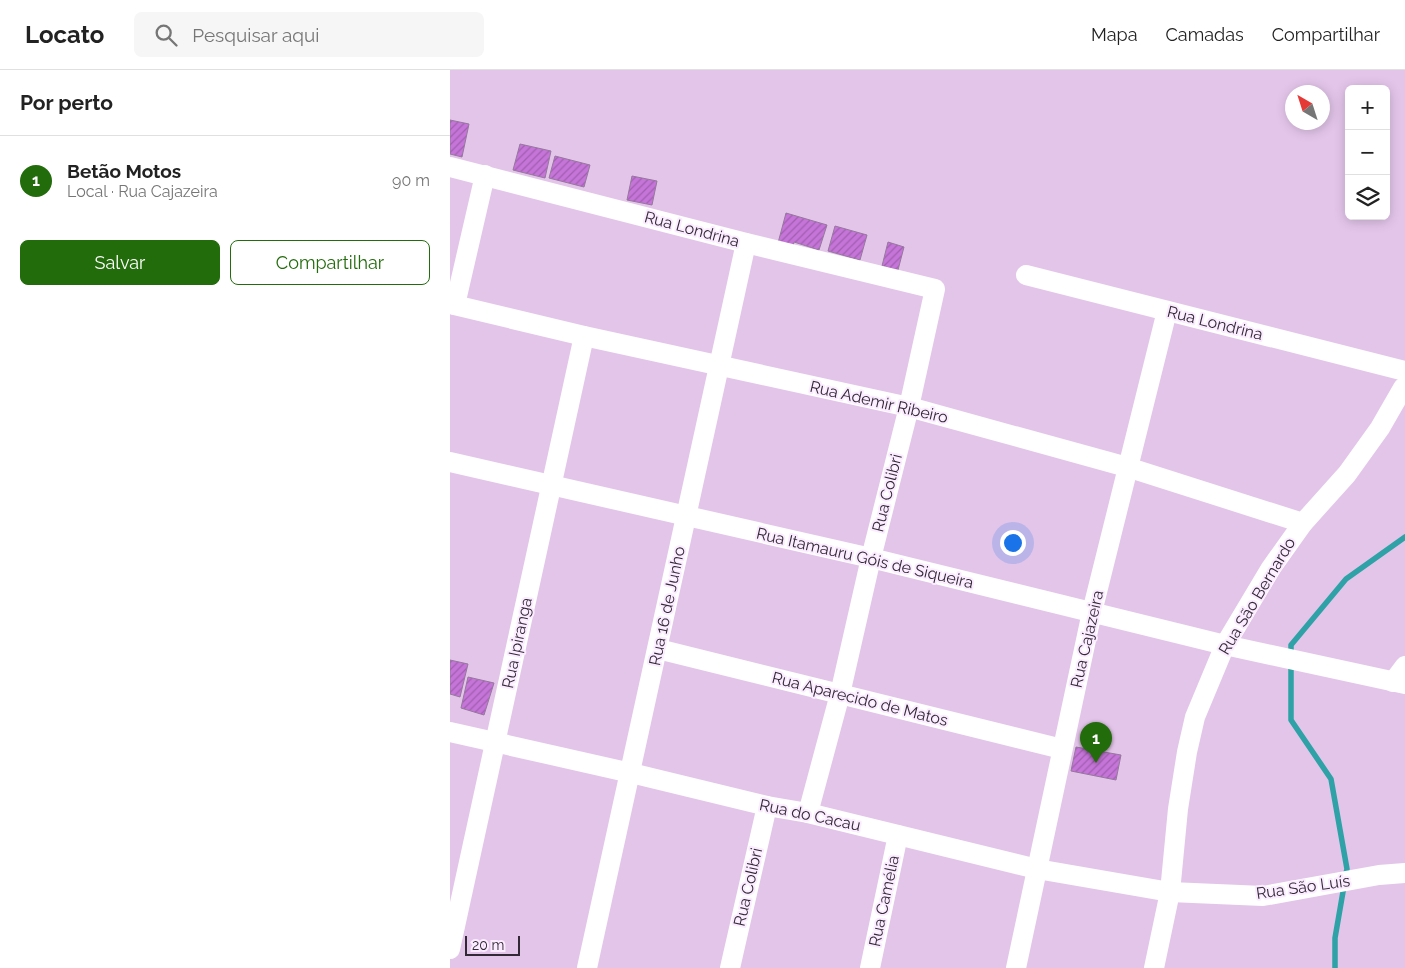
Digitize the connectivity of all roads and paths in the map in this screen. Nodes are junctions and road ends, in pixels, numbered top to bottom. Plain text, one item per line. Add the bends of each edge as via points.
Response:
1 (450, 167) edge
2 (485, 175) junction
3 (746, 243) junction
4 (1026, 275) dead end
5 (935, 289) joint
6 (452, 305) edge
7 (1168, 311) junction
8 (584, 336) junction
9 (720, 365) junction
10 (1404, 382) edge
11 (909, 407) junction
12 (450, 462) edge
13 (1127, 467) junction
14 (552, 485) junction
15 (686, 516) junction
16 (1302, 523) junction
17 (871, 558) junction
18 (1092, 612) junction
19 (1224, 645) junction
20 (658, 649) junction
21 (1405, 666) edge
22 (1399, 683) edge
23 (840, 694) junction
24 (450, 732) edge
25 (496, 743) junction
26 (1062, 749) junction
27 (631, 772) junction
28 (767, 806) junction
29 (808, 813) junction
30 (898, 835) junction
31 (1037, 869) junction
32 (1405, 873) edge
33 (1170, 892) junction
34 (450, 950) edge
35 (587, 968) edge
36 (730, 968) edge
37 (870, 968) edge
38 (1016, 968) edge
39 (1154, 968) edge

1 - 2 street, Rua Londrina
2 - 3 street, Rua Londrina
2 - 6 street
3 - 5 street, Rua Londrina
3 - 9 street, Rua 16 de Junho
4 - 7 street, Rua Londrina
5 - 11 street, Rua Colibri
6 - 8 street, Rua Ademir Ribeiro
7 - 10 street, Rua Londrina
7 - 13 street, Rua Cajazeira
8 - 9 street, Rua Ademir Ribeiro
8 - 14 street, Rua Ipiranga
9 - 11 street, Rua Ademir Ribeiro
9 - 15 street, Rua 16 de Junho
10 - 16 street, Rua São Bernardo via 1380,428 1347,474
11 - 13 street, Rua Ademir Ribeiro
11 - 17 street, Rua Colibri
12 - 14 street, Rua Itamauru Góis de Siqueira
13 - 16 street, Rua Ademir Ribeiro
13 - 18 street, Rua Cajazeira
14 - 15 street, Rua Itamauru Góis de Siqueira
14 - 25 street, Rua Ipiranga
15 - 17 street, Rua Itamauru Góis de Siqueira
15 - 20 street, Rua 16 de Junho
16 - 19 street, Rua São Bernardo
17 - 18 street, Rua Itamauru Góis de Siqueira
17 - 23 street, Rua Colibri
18 - 19 street, Rua Itamauru Góis de Siqueira
18 - 26 street, Rua Cajazeira
19 - 22 street, Rua Itamauru Góis de Siqueira
19 - 33 street, Rua São Bernardo via 1195,717 1187,752
20 - 23 street, Rua Aparecido de Matos
20 - 27 street, Rua 16 de Junho
21 - 22 street
23 - 26 street, Rua Aparecido de Matos
23 - 29 street, Rua Colibri
24 - 25 street, Rua do Cacau
25 - 27 street, Rua do Cacau
25 - 34 street, Rua Ipiranga
26 - 31 street, Rua Cajazeira
27 - 28 street, Rua do Cacau
27 - 35 street, Rua 16 de Junho
28 - 29 street, Rua do Cacau
28 - 36 street, Rua Colibri
29 - 30 street, Rua do Cacau
30 - 31 street, Rua do Cacau
30 - 37 street, Rua Camélia
31 - 33 street, Rua do Cacau
31 - 38 street, Rua Cajazeira
32 - 33 street, Rua São Luís via 1263,896
33 - 39 street, Rua São Bernardo

